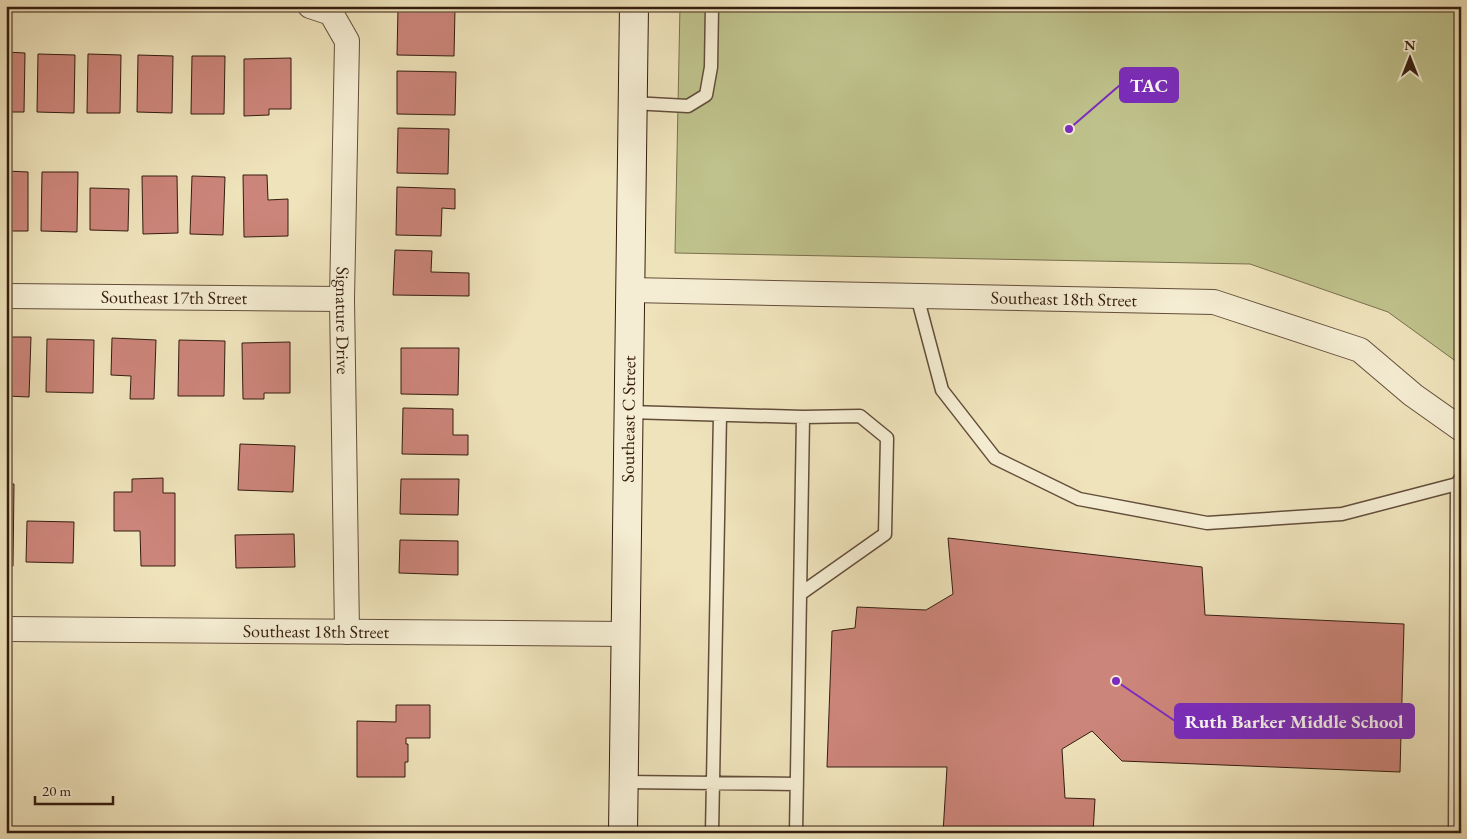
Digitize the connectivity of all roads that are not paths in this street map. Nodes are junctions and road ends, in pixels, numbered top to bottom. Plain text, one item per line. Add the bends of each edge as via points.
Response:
1 (634, 6) edge
2 (712, 6) edge
3 (321, 10) edge
4 (632, 103) junction
5 (630, 290) junction
6 (6, 296) edge
7 (917, 296) junction
8 (342, 299) junction
9 (628, 412) junction
10 (720, 415) junction
11 (803, 418) junction
12 (1461, 430) edge
13 (1459, 481) edge
14 (800, 594) junction
15 (6, 629) edge
16 (347, 632) junction
17 (626, 634) junction
18 (624, 782) junction
19 (713, 783) junction
20 (797, 784) junction
21 (623, 833) edge
22 (712, 833) edge
23 (796, 833) edge
24 (1455, 833) edge

1 - 4 street, Southeast C Street
2 - 4 lane via 711,67 706,94 688,106
3 - 8 street, Signature Drive via 347,41
4 - 5 street, Southeast C Street
5 - 7 street, Southeast 18th Street
5 - 9 street, Southeast C Street
6 - 8 street, Southeast 17th Street
7 - 12 street, Southeast 18th Street via 1214,302 1360,350
7 - 13 lane via 942,390 995,458 1078,499 1207,523 1342,514
8 - 16 street, Signature Drive
9 - 10 lane
9 - 17 street, Southeast C Street
10 - 11 lane
10 - 19 lane
11 - 14 lane
11 - 14 lane via 860,416 887,438 885,534
13 - 24 lane
14 - 20 lane
15 - 16 street, Southeast 18th Street
16 - 17 street, Southeast 18th Street
17 - 18 street, Southeast C Street
18 - 19 lane
18 - 21 street, Southeast C Street
19 - 20 lane
19 - 22 lane
20 - 23 lane

